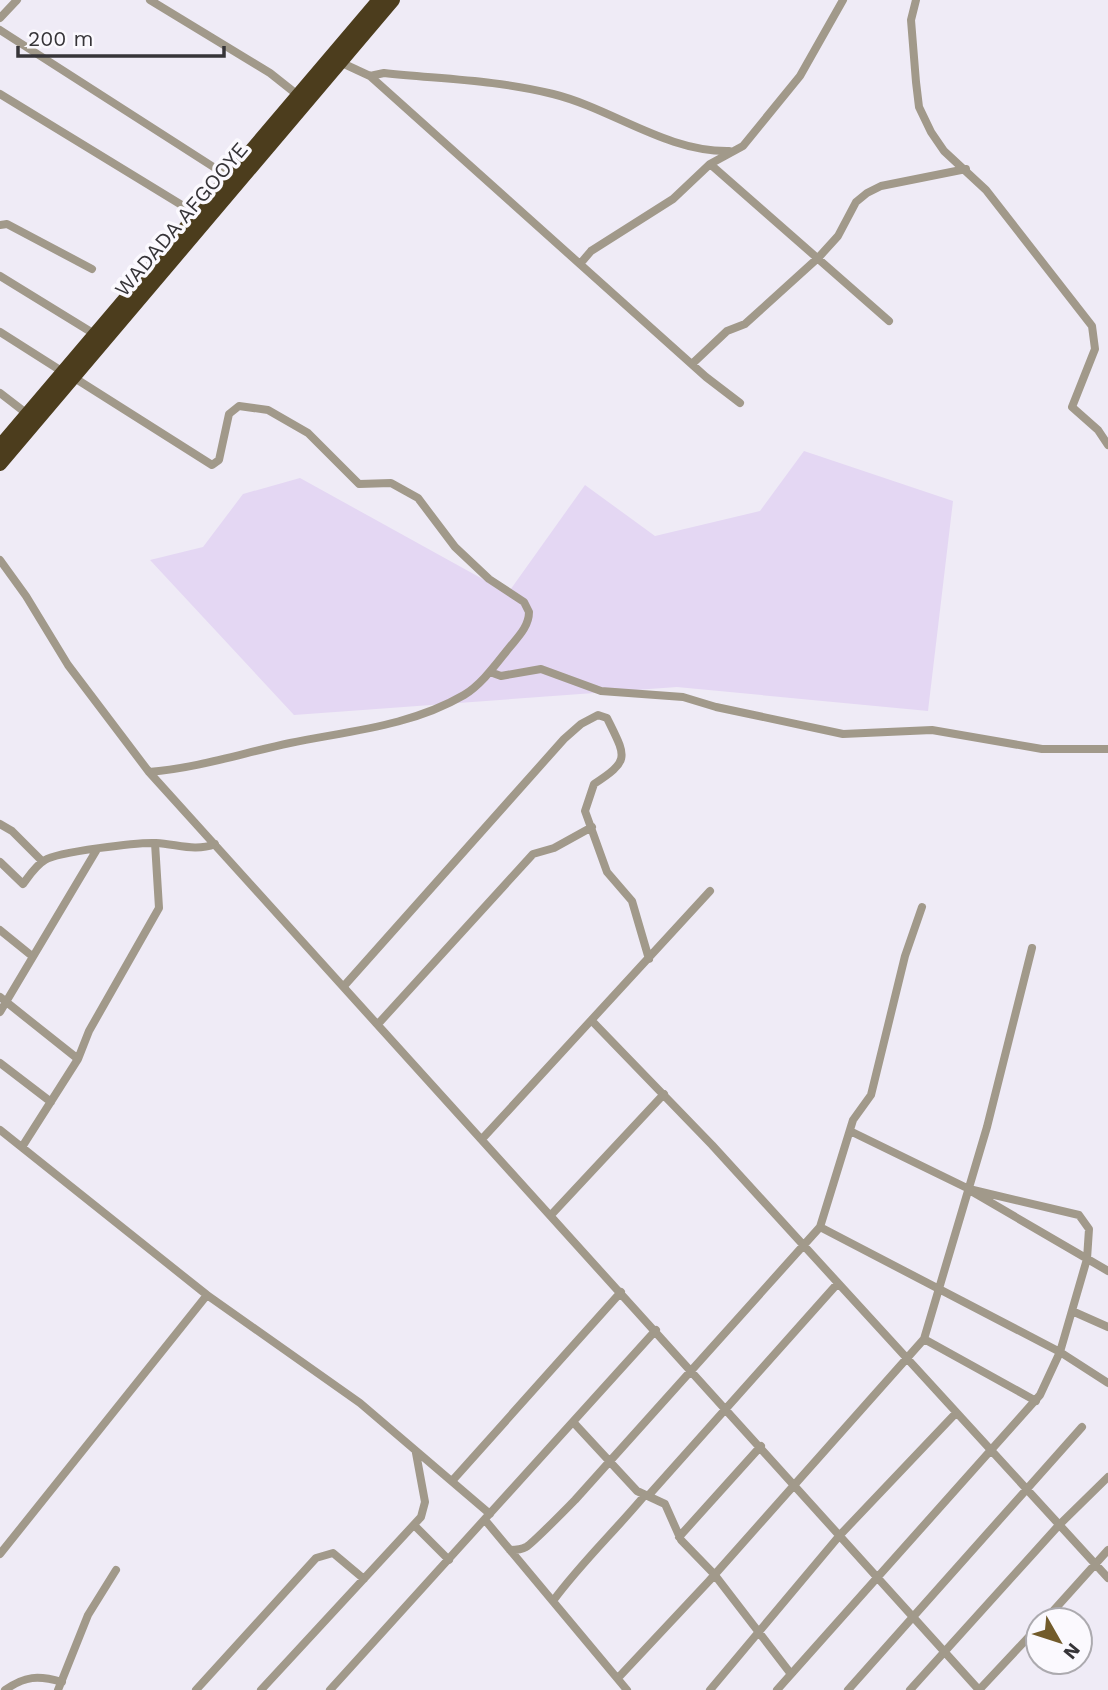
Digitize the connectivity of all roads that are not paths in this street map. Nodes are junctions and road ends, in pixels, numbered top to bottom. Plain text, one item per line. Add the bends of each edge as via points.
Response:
1 (17, 0) edge
2 (150, 0) edge
3 (379, 0) edge
4 (393, 0) edge
5 (843, 0) edge
6 (916, 0) edge
7 (0, 18) edge
8 (0, 30) edge
9 (342, 63) junction
10 (370, 76) junction
11 (0, 94) edge
12 (299, 96) junction
13 (729, 151) junction
14 (710, 164) junction
15 (966, 169) junction
16 (229, 177) junction
17 (198, 215) junction
18 (0, 225) edge
19 (819, 257) junction
20 (580, 264) junction
21 (92, 269) dead end
22 (0, 276) edge
23 (889, 321) dead end
24 (0, 332) edge
25 (96, 335) junction
26 (692, 365) junction
27 (68, 375) junction
28 (0, 393) edge
29 (740, 403) dead end
30 (26, 413) junction
31 (1108, 445) edge
32 (0, 446) edge
33 (0, 464) edge
34 (0, 560) edge
35 (489, 672) junction
36 (1108, 749) edge
37 (149, 772) junction
38 (0, 824) edge
39 (592, 827) junction
40 (155, 843) junction
41 (215, 844) junction
42 (96, 851) junction
43 (42, 861) junction
44 (0, 862) edge
45 (710, 891) dead end
46 (922, 907) dead end
47 (0, 930) edge
48 (1032, 948) dead end
49 (32, 956) junction
50 (649, 959) junction
51 (344, 986) junction
52 (3, 999) edge
53 (0, 1012) edge
54 (593, 1022) junction
55 (378, 1024) junction
56 (78, 1059) junction
57 (0, 1063) edge
58 (664, 1094) junction
59 (51, 1102) junction
60 (0, 1130) edge
61 (850, 1131) junction
62 (482, 1139) junction
63 (22, 1147) junction
64 (969, 1189) junction
65 (551, 1215) junction
66 (820, 1227) junction
67 (802, 1246) junction
68 (1087, 1259) junction
69 (1108, 1271) edge
70 (838, 1283) junction
71 (940, 1291) junction
72 (621, 1292) junction
73 (207, 1295) junction
74 (1072, 1311) junction
75 (1108, 1328) edge
76 (656, 1330) junction
77 (924, 1339) junction
78 (1060, 1352) junction
79 (909, 1359) junction
80 (692, 1370) junction
81 (1108, 1383) edge
82 (1036, 1401) junction
83 (727, 1408) junction
84 (956, 1413) junction
85 (574, 1423) junction
86 (1082, 1427) dead end
87 (761, 1446) junction
88 (990, 1450) junction
89 (416, 1452) junction
90 (609, 1460) junction
91 (1108, 1477) edge
92 (452, 1481) junction
93 (795, 1484) junction
94 (1026, 1489) junction
95 (647, 1495) junction
96 (488, 1517) junction
97 (414, 1525) junction
98 (1059, 1525) junction
99 (841, 1535) junction
100 (679, 1537) junction
101 (1108, 1549) edge
102 (510, 1550) junction
103 (0, 1554) edge
104 (449, 1560) junction
105 (1096, 1565) junction
106 (116, 1570) dead end
107 (714, 1574) junction
108 (876, 1576) junction
109 (1108, 1578) edge
110 (364, 1579) junction
111 (552, 1601) junction
112 (1058, 1606) edge
113 (913, 1616) junction
114 (756, 1632) junction
115 (1024, 1642) edge
116 (944, 1651) junction
117 (791, 1674) junction
118 (618, 1678) junction
119 (60, 1686) edge
120 (5, 1690) edge
121 (196, 1690) edge
122 (261, 1690) edge
123 (330, 1690) edge
124 (627, 1690) edge
125 (710, 1690) edge
126 (777, 1690) edge
127 (848, 1690) edge
128 (910, 1690) edge
129 (979, 1690) edge

1 - 7 street
2 - 12 street via 270,73
3 - 12 highway, WADADA AFGOOYE
4 - 9 highway, WADADA AFGOOYE
5 - 13 street via 800,76 743,146
6 - 15 street via 911,20 919,107 944,151
8 - 16 street
9 - 10 street
9 - 27 highway, WADADA AFGOOYE
10 - 13 street via 384,73 556,94 695,148
10 - 20 street
11 - 17 street
12 - 16 highway, WADADA AFGOOYE
13 - 14 street
14 - 19 street
14 - 20 street via 673,199 591,251
15 - 19 street via 881,186 867,193
15 - 31 street via 1092,326 1095,349 1072,407
16 - 17 highway, WADADA AFGOOYE
17 - 25 highway, WADADA AFGOOYE
18 - 21 street via 7,224
19 - 23 street
19 - 26 street
20 - 26 street
22 - 25 street
24 - 27 street
25 - 27 highway, WADADA AFGOOYE
26 - 29 street
27 - 30 highway, WADADA AFGOOYE
27 - 33 highway, WADADA AFGOOYE
27 - 35 street via 212,465 219,460 229,414 245,406 268,410 308,433 359,484 391,483 418,498 455,547 528,607 528,622
28 - 30 street
30 - 32 highway, WADADA AFGOOYE
34 - 37 street via 68,665
35 - 36 street via 501,676 541,669 601,691 683,696 716,708 843,734 932,730 1042,749
35 - 37 street via 467,693 429,712 386,725 203,765
37 - 41 street
38 - 43 street
39 - 50 street via 607,872 632,901
39 - 51 street via 585,811 588,796 594,784 618,768 621,752 607,718 598,715 564,739
39 - 55 street via 554,848 533,853
40 - 41 street via 203,849
40 - 42 street
40 - 56 street via 159,908 89,1031
41 - 51 street
42 - 43 street via 57,854
42 - 49 street
43 - 44 street via 23,884
45 - 50 street
46 - 61 street via 905,956 871,1095
47 - 49 street
48 - 64 street
49 - 52 street
50 - 54 street
51 - 55 street
52 - 53 street
52 - 56 street
54 - 58 street
54 - 62 street
55 - 62 street
56 - 59 street
57 - 59 street
58 - 65 street
58 - 67 street
59 - 63 street
60 - 63 street
61 - 64 street
61 - 66 street
62 - 65 street
63 - 73 street
64 - 68 street
64 - 68 street via 1079,1215 1089,1229
64 - 71 street
65 - 72 street
66 - 67 street
66 - 71 street
67 - 70 street
67 - 80 street
68 - 69 street
68 - 74 street
70 - 79 street
70 - 83 street
71 - 77 street
71 - 78 street
72 - 76 street
72 - 92 street
73 - 89 street via 360,1403
73 - 103 street
74 - 75 street
74 - 78 street
76 - 80 street
76 - 85 street
77 - 79 street
77 - 82 street
78 - 81 street
78 - 82 street
79 - 84 street
79 - 93 street
80 - 83 street
80 - 90 street
82 - 88 street
83 - 87 street
83 - 95 street
84 - 88 street
84 - 99 street
85 - 90 street
85 - 96 street
86 - 94 street
87 - 93 street
87 - 100 street
88 - 94 street
88 - 108 street
89 - 92 street
89 - 97 street via 425,1502
90 - 95 street via 637,1491
90 - 102 street via 532,1544
91 - 98 street
92 - 96 street
93 - 99 street
93 - 107 street
94 - 98 street
94 - 113 street
95 - 100 street via 665,1504
95 - 111 street
96 - 102 street
96 - 104 street
97 - 104 street
97 - 110 street
98 - 105 street
98 - 116 street
99 - 108 street
99 - 114 street
100 - 107 street
101 - 105 street
102 - 111 street
104 - 123 street
105 - 109 street
105 - 112 street
106 - 119 street via 83,1627
107 - 114 street
107 - 118 street
108 - 113 street
108 - 117 street
110 - 121 street via 334,1553 316,1558
110 - 122 street
111 - 118 street
113 - 116 street
113 - 127 street
114 - 117 street
114 - 125 street
115 - 129 street
116 - 128 street
116 - 129 street
117 - 126 street
118 - 124 street
119 - 120 street via 33,1676

